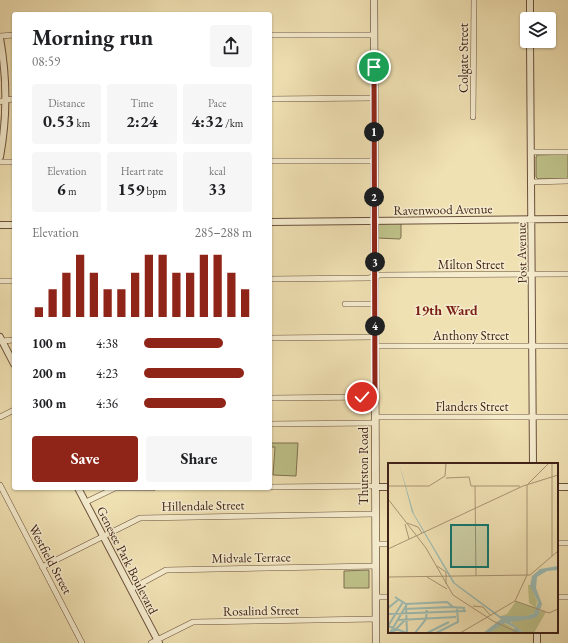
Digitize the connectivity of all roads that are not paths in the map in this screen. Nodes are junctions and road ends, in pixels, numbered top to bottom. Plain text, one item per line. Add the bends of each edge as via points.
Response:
1 (374, 0) edge
2 (474, 0) edge
3 (530, 0) edge
4 (530, 12) edge
5 (272, 35) edge
6 (374, 35) junction
7 (12, 37) edge
8 (0, 40) edge
9 (530, 48) edge
10 (374, 98) junction
11 (12, 99) edge
12 (272, 99) edge
13 (2, 101) edge
14 (473, 117) dead end
15 (531, 152) junction
16 (568, 152) edge
17 (0, 158) edge
18 (272, 161) edge
19 (374, 161) junction
20 (0, 162) edge
21 (12, 162) edge
22 (568, 181) edge
23 (531, 182) junction
24 (568, 219) edge
25 (531, 220) junction
26 (272, 222) edge
27 (374, 222) junction
28 (0, 225) edge
29 (12, 225) edge
30 (532, 274) junction
31 (568, 274) edge
32 (375, 276) junction
33 (272, 279) edge
34 (12, 281) edge
35 (0, 282) edge
36 (345, 304) dead end
37 (375, 304) junction
38 (375, 337) junction
39 (272, 338) edge
40 (1, 339) edge
41 (12, 340) edge
42 (375, 346) junction
43 (532, 346) junction
44 (568, 346) edge
45 (12, 360) edge
46 (375, 397) junction
47 (272, 398) edge
48 (12, 411) edge
49 (0, 417) edge
50 (533, 417) junction
51 (568, 417) edge
52 (375, 420) junction
53 (272, 424) edge
54 (533, 463) edge
55 (0, 485) edge
56 (272, 486) edge
57 (375, 487) junction
58 (388, 487) edge
59 (79, 490) edge
60 (111, 490) edge
61 (86, 502) junction
62 (376, 514) junction
63 (103, 536) junction
64 (558, 543) edge
65 (376, 544) junction
66 (388, 544) edge
67 (568, 544) edge
68 (376, 566) junction
69 (42, 567) junction
70 (131, 589) junction
71 (376, 597) junction
72 (388, 597) edge
73 (376, 619) junction
74 (158, 641) edge
75 (82, 643) edge
76 (151, 643) edge
77 (376, 643) edge

1 - 6 main road, Thurston Road
2 - 14 street, Colgate Street
3 - 4 street
5 - 6 street
6 - 10 main road, Thurston Road
7 - 8 street
8 - 13 street
9 - 15 street, Post Avenue
10 - 12 street
10 - 19 main road, Thurston Road
11 - 13 street
13 - 17 street via 3,134
15 - 16 street
15 - 23 street, Post Avenue
18 - 19 street
19 - 27 main road, Thurston Road
20 - 21 street
22 - 23 street
23 - 25 street, Post Avenue
24 - 25 street, Ravenwood Avenue
25 - 27 street, Ravenwood Avenue
25 - 30 street, Post Avenue
26 - 27 street, Ravenwood Avenue
27 - 32 main road, Thurston Road
28 - 29 street
30 - 31 street, Milton Street
30 - 32 street, Milton Street
30 - 43 street, Post Avenue
32 - 33 street, Milton Street
32 - 37 main road, Thurston Road
34 - 35 street
36 - 37 street
37 - 38 main road, Thurston Road
38 - 39 street
38 - 42 main road, Thurston Road
40 - 41 street
40 - 45 street
42 - 43 street, Anthony Street
42 - 46 main road, Thurston Road
43 - 44 street, Anthony Street
43 - 50 street, Post Avenue
46 - 47 street
46 - 52 main road, Thurston Road
48 - 49 street
50 - 51 street, Flanders Street
50 - 52 street, Flanders Street
50 - 54 street, Post Avenue
52 - 53 street, Flanders Street
52 - 57 main road, Thurston Road
55 - 69 street, Westfield Street
56 - 57 street
57 - 58 street
57 - 62 main road, Thurston Road
59 - 61 street, Genesee Park Boulevard
60 - 61 street
61 - 63 street, Genesee Park Boulevard
62 - 63 street, Hillendale Street via 140,518
62 - 65 main road, Thurston Road
63 - 69 street, Hillendale Street
63 - 70 street, Genesee Park Boulevard
64 - 67 street
65 - 66 street
65 - 68 main road, Thurston Road
68 - 70 street, Midvale Terrace via 166,570
68 - 71 main road, Thurston Road
69 - 75 street, Westfield Street
70 - 74 street, Genesee Park Boulevard
71 - 72 street
71 - 73 main road, Thurston Road
73 - 74 street, Rosalind Street via 193,622
73 - 77 main road, Thurston Road
74 - 76 street, Rosalind Street

